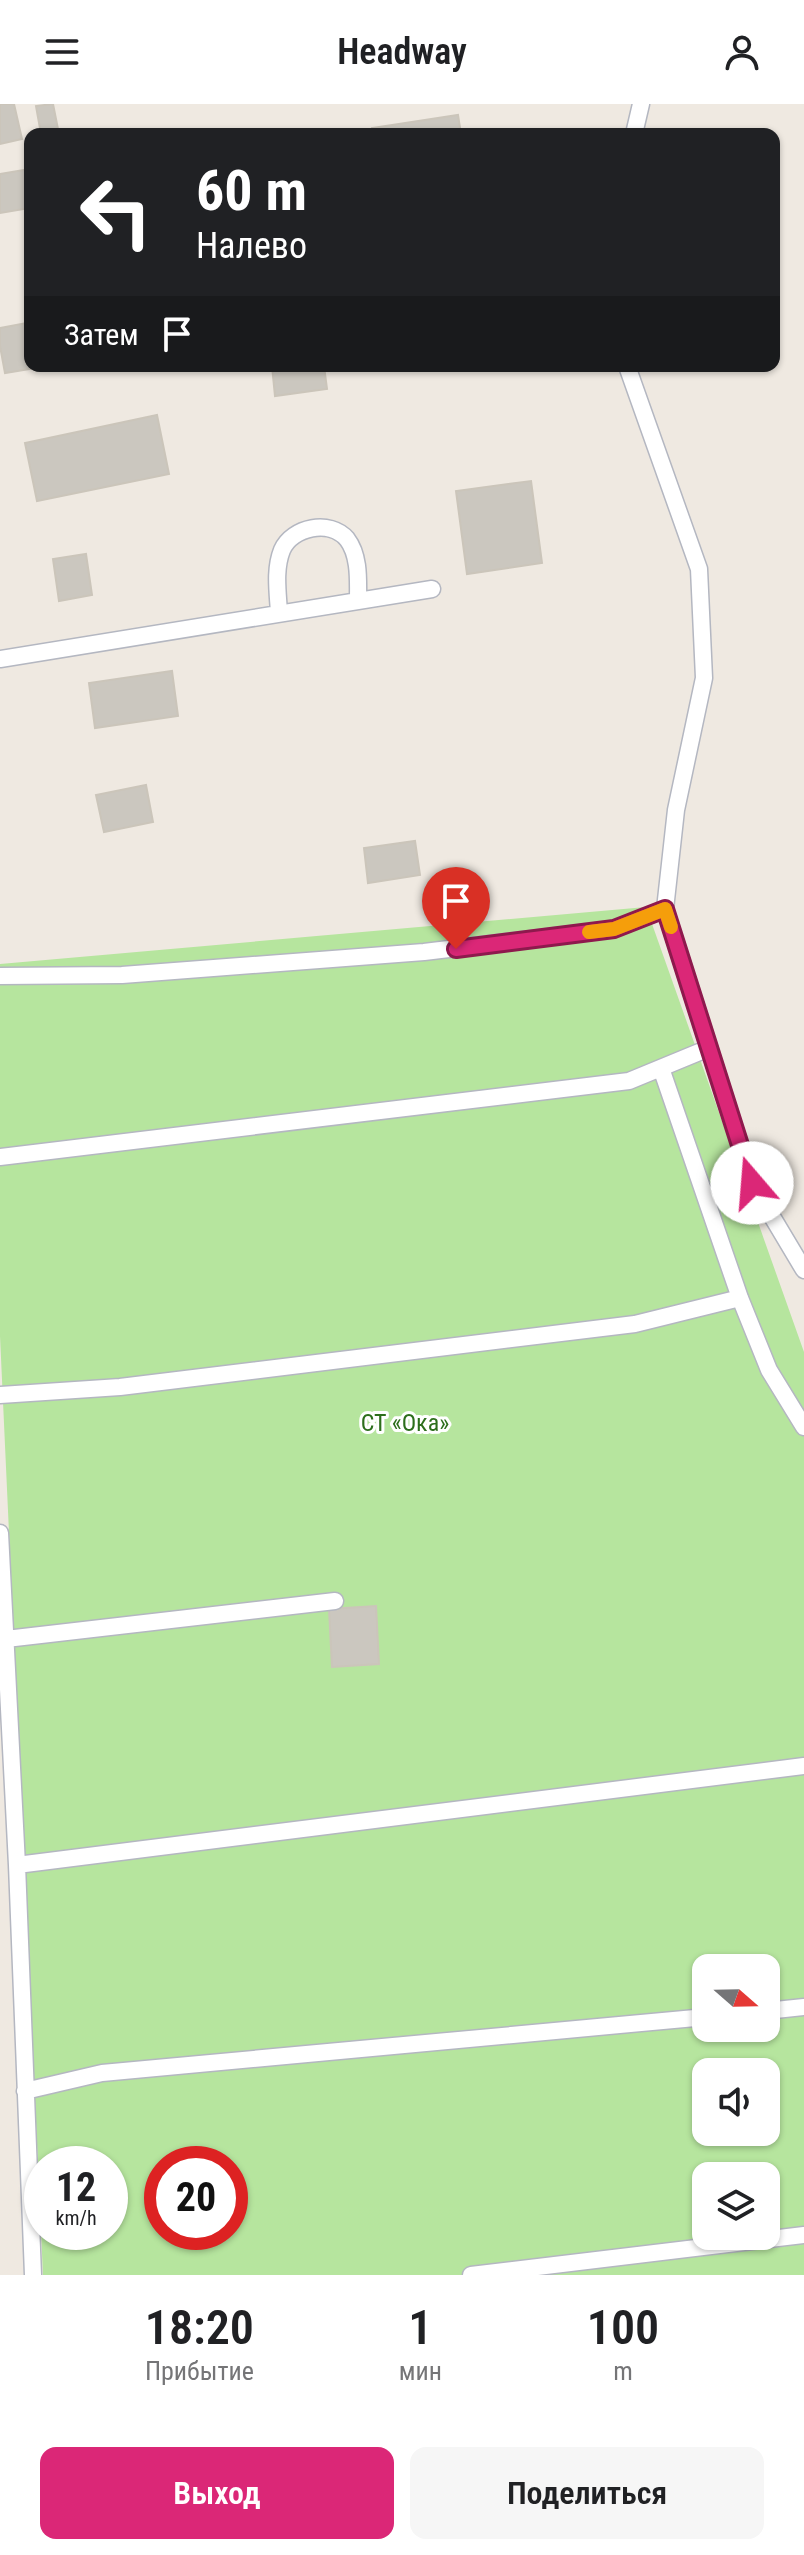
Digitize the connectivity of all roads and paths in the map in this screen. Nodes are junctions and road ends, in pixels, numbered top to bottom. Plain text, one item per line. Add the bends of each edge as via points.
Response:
1 (641, 104) edge
2 (635, 128) edge
3 (629, 372) edge
4 (432, 589) dead end
5 (358, 601) junction
6 (279, 613) junction
7 (0, 659) edge
8 (665, 909) junction
9 (0, 976) edge
10 (709, 1048) junction
11 (661, 1068) junction
12 (0, 1157) edge
13 (804, 1270) edge
14 (740, 1298) junction
15 (0, 1395) edge
16 (804, 1427) edge
17 (0, 1533) edge
18 (335, 1601) dead end
19 (6, 1639) junction
20 (804, 1766) edge
21 (17, 1865) junction
22 (804, 2007) edge
23 (780, 2010) edge
24 (692, 2018) edge
25 (25, 2091) junction
26 (804, 2235) edge
27 (33, 2275) edge
28 (471, 2275) edge

1 - 2 lane
3 - 8 lane via 699,569 704,678 676,810
4 - 5 lane
5 - 6 lane
5 - 6 lane via 357,562 347,539 333,529 315,527 283,548 277,573
6 - 7 lane
8 - 9 lane via 614,929 424,952 122,975
8 - 10 lane
10 - 11 lane
10 - 13 lane via 752,1183
11 - 12 lane via 629,1081
11 - 14 lane
14 - 15 lane via 635,1324 120,1387
14 - 16 lane via 769,1370
17 - 19 lane
18 - 19 lane
19 - 21 lane
20 - 21 lane
21 - 25 lane
22 - 23 lane
24 - 25 lane via 102,2073
25 - 27 lane
26 - 28 lane

